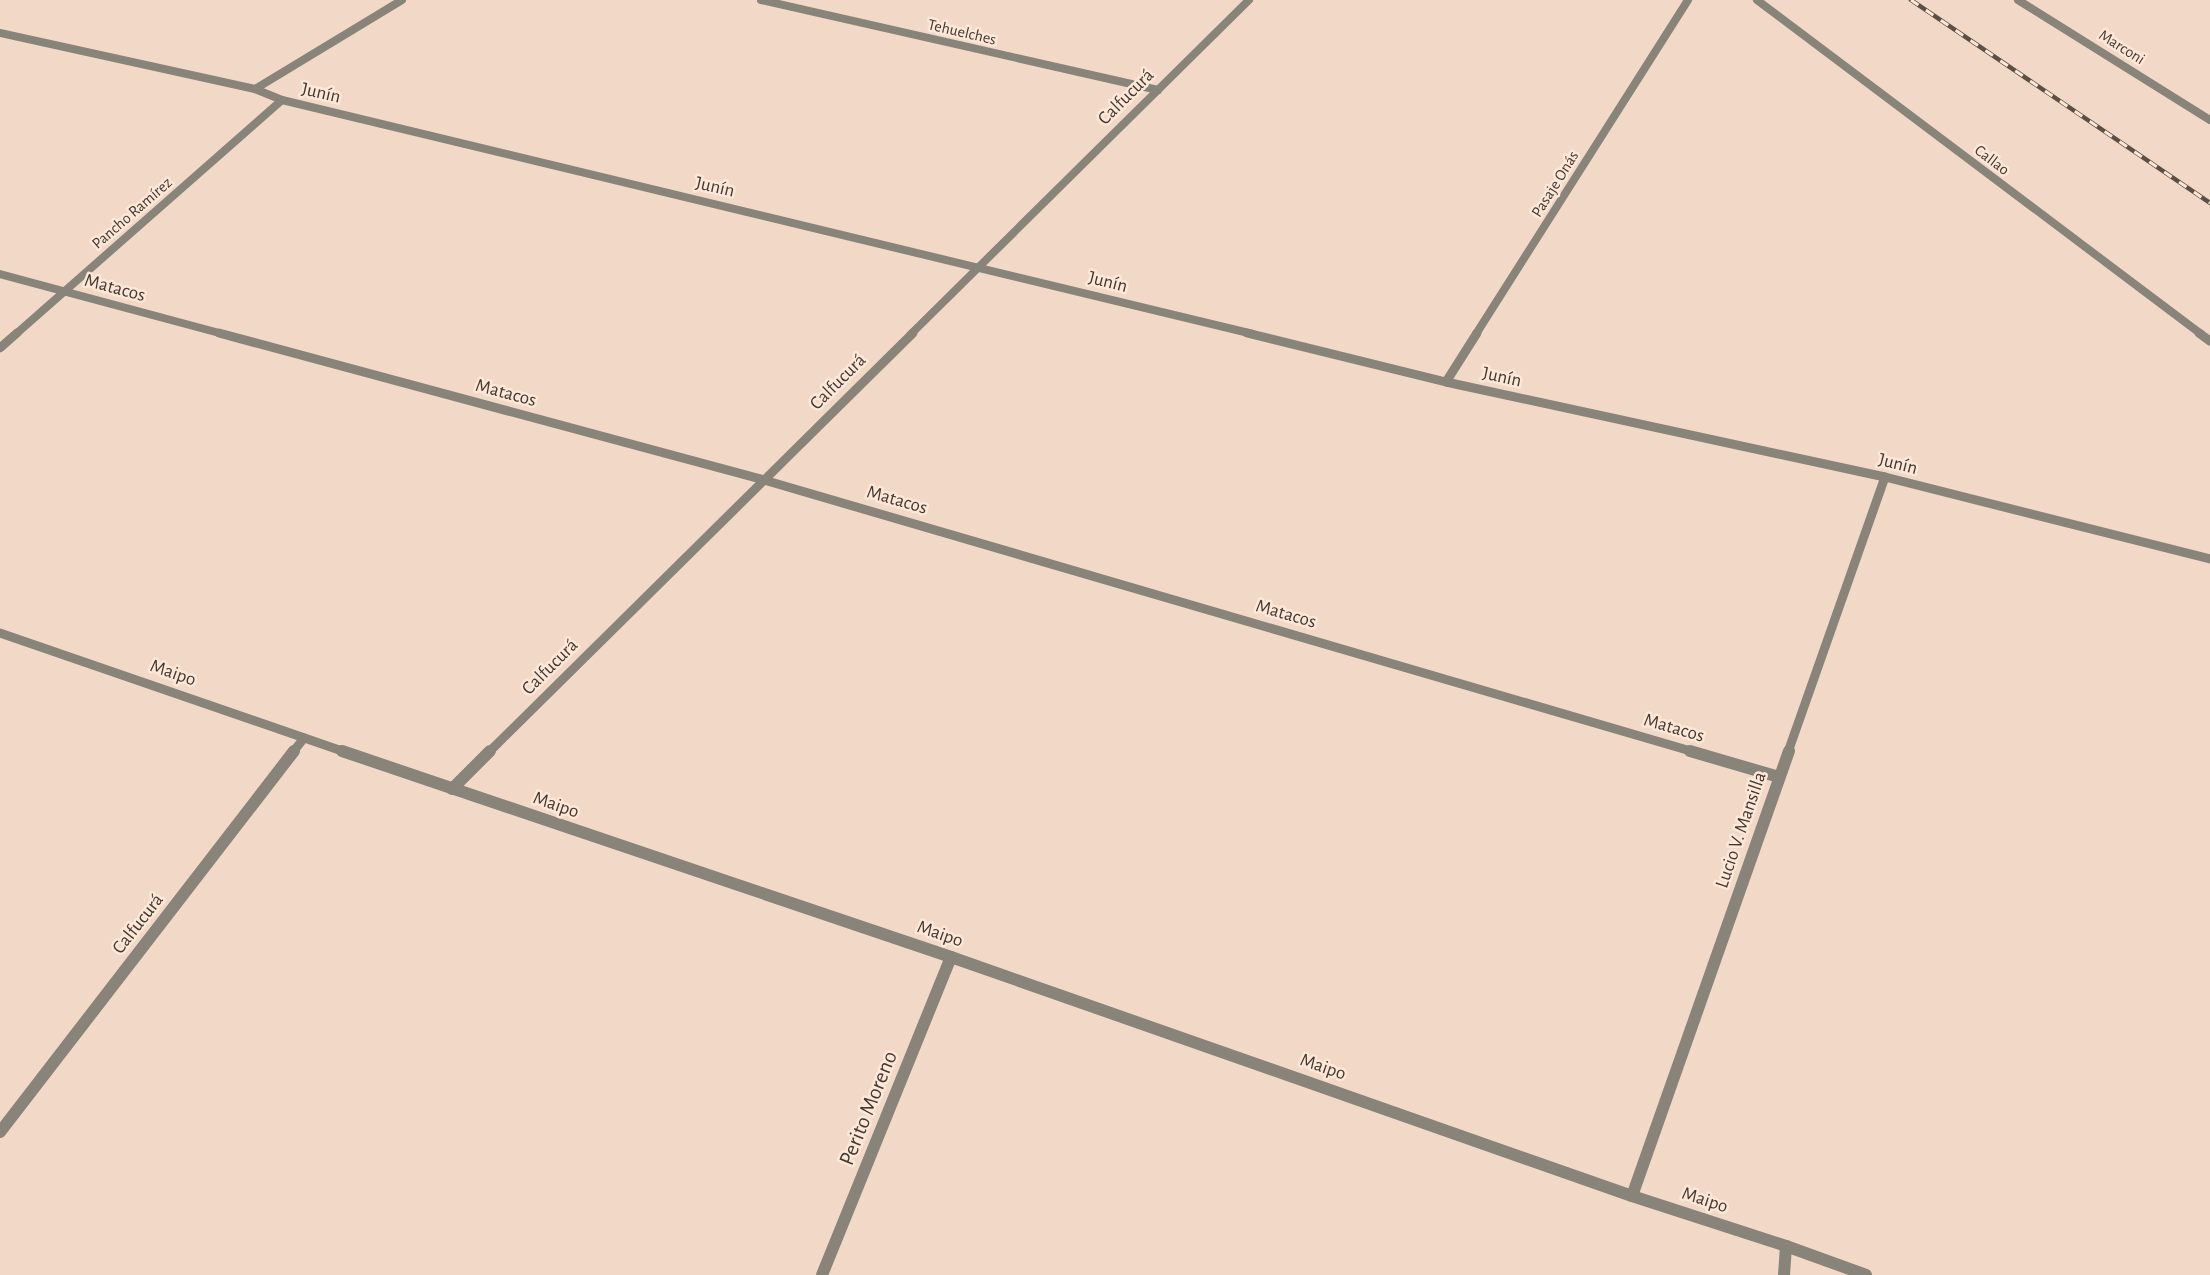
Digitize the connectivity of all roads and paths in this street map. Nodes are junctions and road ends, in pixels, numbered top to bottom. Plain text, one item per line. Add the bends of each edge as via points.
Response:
1 (402, 0) edge
2 (760, 0) edge
3 (1249, 0) edge
4 (1688, 0) edge
5 (1748, 0) edge
6 (2018, 0) edge
7 (1759, 1) edge
8 (0, 33) edge
9 (255, 89) junction
10 (1158, 90) junction
11 (282, 100) junction
12 (2210, 120) edge
13 (980, 267) junction
14 (0, 274) edge
15 (63, 292) junction
16 (2210, 341) edge
17 (0, 348) edge
18 (1446, 382) junction
19 (1885, 477) junction
20 (764, 480) junction
21 (2210, 560) edge
22 (0, 633) edge
23 (304, 738) junction
24 (1779, 777) junction
25 (452, 789) junction
26 (951, 957) junction
27 (0, 1132) edge
28 (1632, 1196) junction
29 (1786, 1246) junction
30 (822, 1275) edge
31 (1784, 1275) edge
32 (1866, 1275) edge

1 - 9 street
2 - 10 street, Tehuelches
3 - 10 street, Calfucurá
4 - 18 street, Pasaje Onás
5 - 7 street
6 - 12 street, Marconi
7 - 16 street, Callao
8 - 9 street, Junín
9 - 11 street, Junín
10 - 13 street, Calfucurá
11 - 13 street, Junín
11 - 15 street, Pancho Ramírez
13 - 18 street, Junín
13 - 20 street, Calfucurá
14 - 15 street, Matacos
15 - 17 street, Pancho Ramírez
15 - 20 street, Matacos
18 - 19 street, Junín
19 - 21 street, Junín
19 - 24 street, Lucio V. Mansilla
20 - 24 street, Matacos
20 - 25 street, Calfucurá
22 - 23 street, Maipo
23 - 25 street, Maipo
23 - 27 street, Calfucurá
24 - 28 street, Lucio V. Mansilla
25 - 26 street, Maipo
26 - 28 street, Maipo
26 - 30 street, Perito Moreno
28 - 29 street, Maipo
29 - 31 street
29 - 32 street, Maipo

